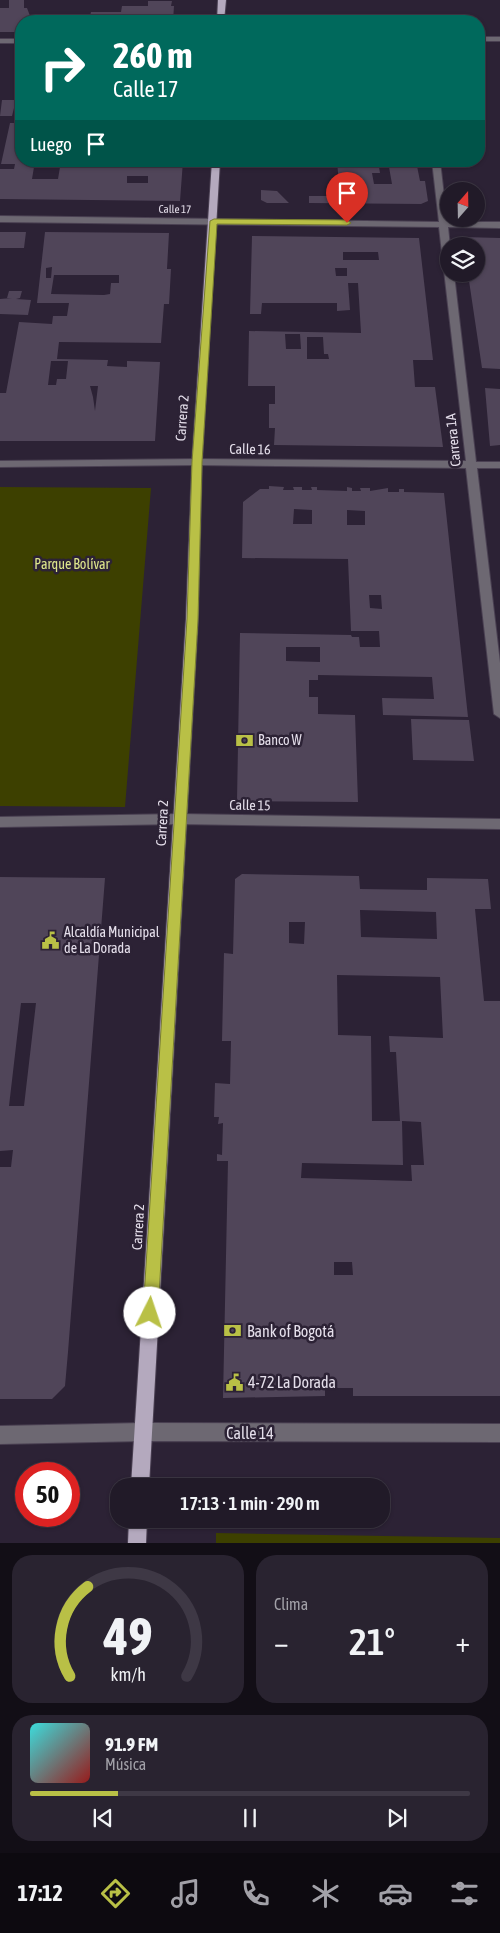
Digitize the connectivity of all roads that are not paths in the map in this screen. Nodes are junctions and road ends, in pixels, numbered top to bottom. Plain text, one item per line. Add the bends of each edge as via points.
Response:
1 (222, 0) edge
2 (221, 15) edge
3 (485, 39) edge
4 (500, 39) edge
5 (0, 41) edge
6 (15, 41) edge
7 (216, 167) edge
8 (437, 167) edge
9 (440, 197) edge
10 (0, 219) edge
11 (214, 221) junction
12 (440, 224) edge
13 (485, 225) edge
14 (500, 225) edge
15 (443, 228) edge
16 (197, 462) junction
17 (0, 464) edge
18 (500, 465) edge
19 (470, 466) junction
20 (500, 714) edge
21 (180, 819) junction
22 (0, 822) edge
23 (500, 824) edge
24 (143, 1432) junction
25 (500, 1434) edge
26 (0, 1436) edge
27 (140, 1478) edge
28 (138, 1528) edge
29 (137, 1543) edge

1 - 2 main road
3 - 4 street
5 - 6 street
7 - 11 main road, Carrera 2
8 - 9 street, Carrera 1A
10 - 11 street, Calle 17
11 - 12 street, Calle 17
11 - 16 main road, Carrera 2
13 - 14 street, Calle 17
15 - 19 street, Carrera 1A
16 - 17 street, Calle 16
16 - 19 street, Calle 16
16 - 21 main road, Carrera 2
18 - 19 street, Calle 16
19 - 20 street, Carrera 1A
21 - 22 street, Calle 15
21 - 23 street, Calle 15
21 - 24 main road, Carrera 2
24 - 25 street, Calle 14
24 - 26 street, Calle 14
24 - 27 main road, Carrera 2
28 - 29 main road

